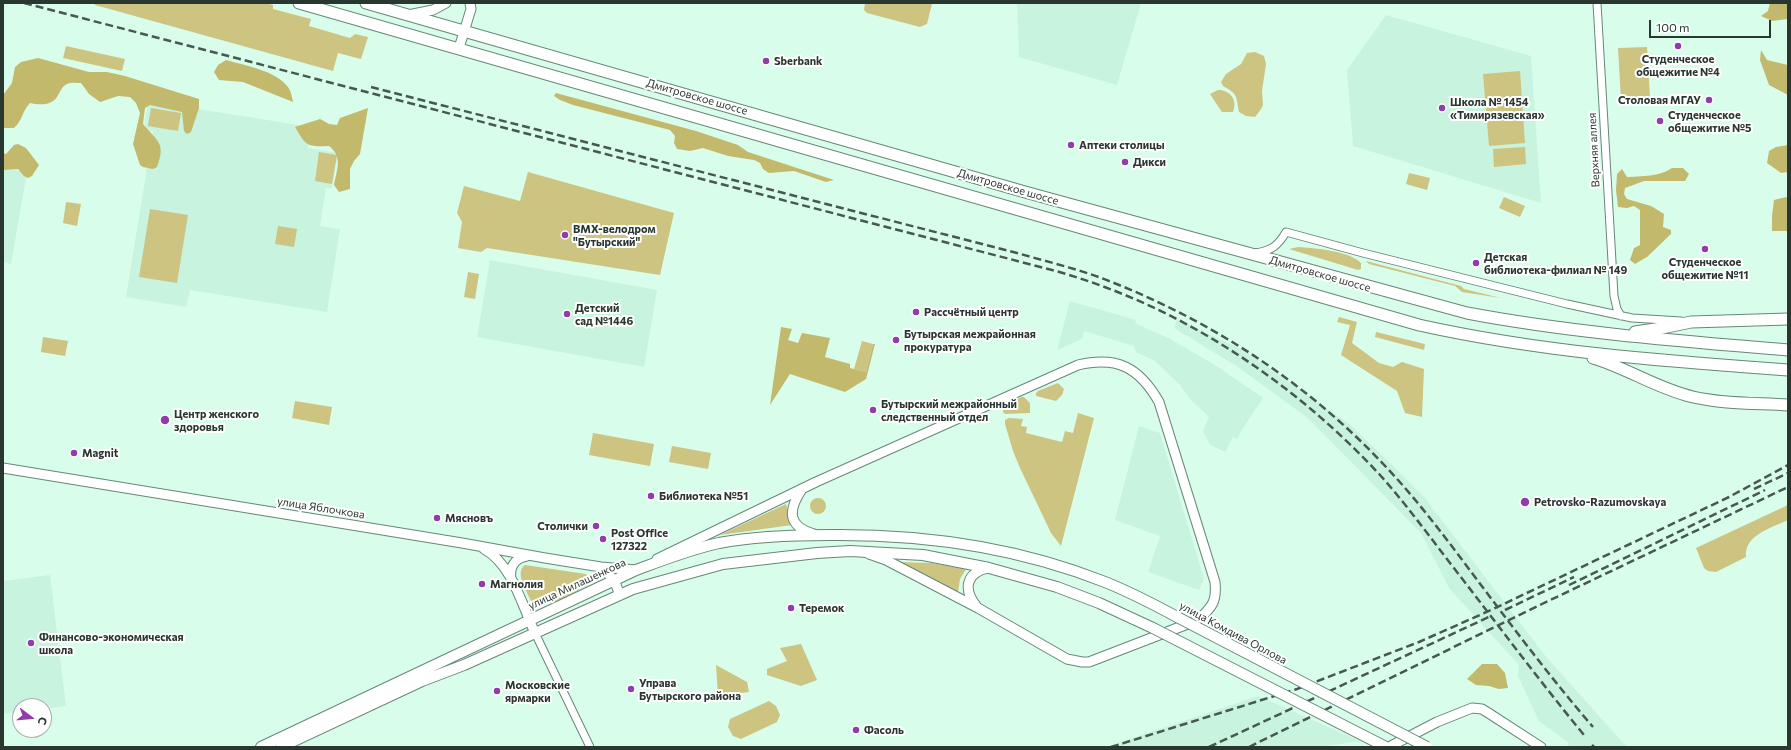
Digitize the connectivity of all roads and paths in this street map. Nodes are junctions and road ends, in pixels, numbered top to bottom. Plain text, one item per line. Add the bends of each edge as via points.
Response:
1 (298, 3) edge
2 (366, 3) edge
3 (446, 3) edge
4 (470, 3) edge
5 (1597, 3) edge
6 (408, 15) junction
7 (464, 30) junction
8 (459, 48) junction
9 (1248, 254) junction
10 (1614, 296) junction
11 (1604, 312) junction
12 (1621, 316) junction
13 (1788, 319) edge
14 (1691, 322) junction
15 (1611, 334) junction
16 (1788, 350) edge
17 (1574, 351) junction
18 (1788, 370) edge
19 (1788, 405) edge
20 (3, 468) edge
21 (803, 488) junction
22 (817, 535) junction
23 (479, 546) junction
24 (850, 551) junction
25 (529, 556) junction
26 (1022, 556) joint
27 (648, 565) junction
28 (601, 567) junction
29 (989, 568) junction
30 (636, 570) junction
31 (512, 580) junction
32 (614, 580) junction
33 (620, 595) junction
34 (978, 608) junction
35 (529, 620) junction
36 (535, 633) junction
37 (261, 747) edge
38 (281, 747) edge
39 (590, 747) edge
40 (1386, 747) edge
41 (1389, 747) edge
42 (1427, 747) edge
43 (1541, 747) edge

1 - 8 main road, Дмитровское шоссе
2 - 6 main road, Дмитровское шоссе
3 - 6 street via 433,10
4 - 7 street via 471,9
5 - 10 street, Верхняя аллея
6 - 7 main road, Дмитровское шоссе
7 - 8 street
7 - 9 main road, Дмитровское шоссе
8 - 17 main road, Дмитровское шоссе via 1419,325 1494,340
9 - 11 street via 1276,247 1286,232
9 - 15 main road, Дмитровское шоссе via 1467,313 1519,323
10 - 11 street via 1612,304
10 - 12 street, Верхняя аллея
11 - 12 street
12 - 14 street
13 - 14 main road
14 - 15 main road
15 - 16 main road, Дмитровское шоссе
17 - 18 main road
17 - 19 main road via 1693,397
20 - 23 street, улица Яблочкова
21 - 22 street via 794,503 792,516 799,528
21 - 27 street
21 - 34 street via 1078,365 1101,360 1134,371 1153,391 1166,419 1215,582 1216,594 1211,607 1198,620 1090,662 1067,659
22 - 26 main road, улица Милашенкова via 868,534 932,538
22 - 27 main road, улица Милашенкова via 765,536 718,543
23 - 25 street, улица Яблочкова
23 - 31 street via 499,561
24 - 29 main road via 923,555
24 - 33 main road via 723,564
24 - 34 street via 886,560
25 - 28 street, улица Яблочкова
25 - 31 street via 523,556 513,563 510,574
26 - 42 main road, улица Комдива Орлова, bridge via 1062,566 1106,582
27 - 30 main road, улица Милашенкова
28 - 30 street, улица Яблочкова
28 - 32 street
29 - 34 street via 972,574 969,581 971,600
29 - 40 main road, bridge via 1099,602
30 - 32 main road, улица Милашенкова
31 - 35 street
32 - 33 street
32 - 35 main road, улица Милашенкова
33 - 36 main road
35 - 36 street
35 - 37 main road, улица Милашенкова
36 - 38 main road via 464,666 422,681
36 - 39 street
41 - 43 street via 1437,722 1472,708 1482,709

